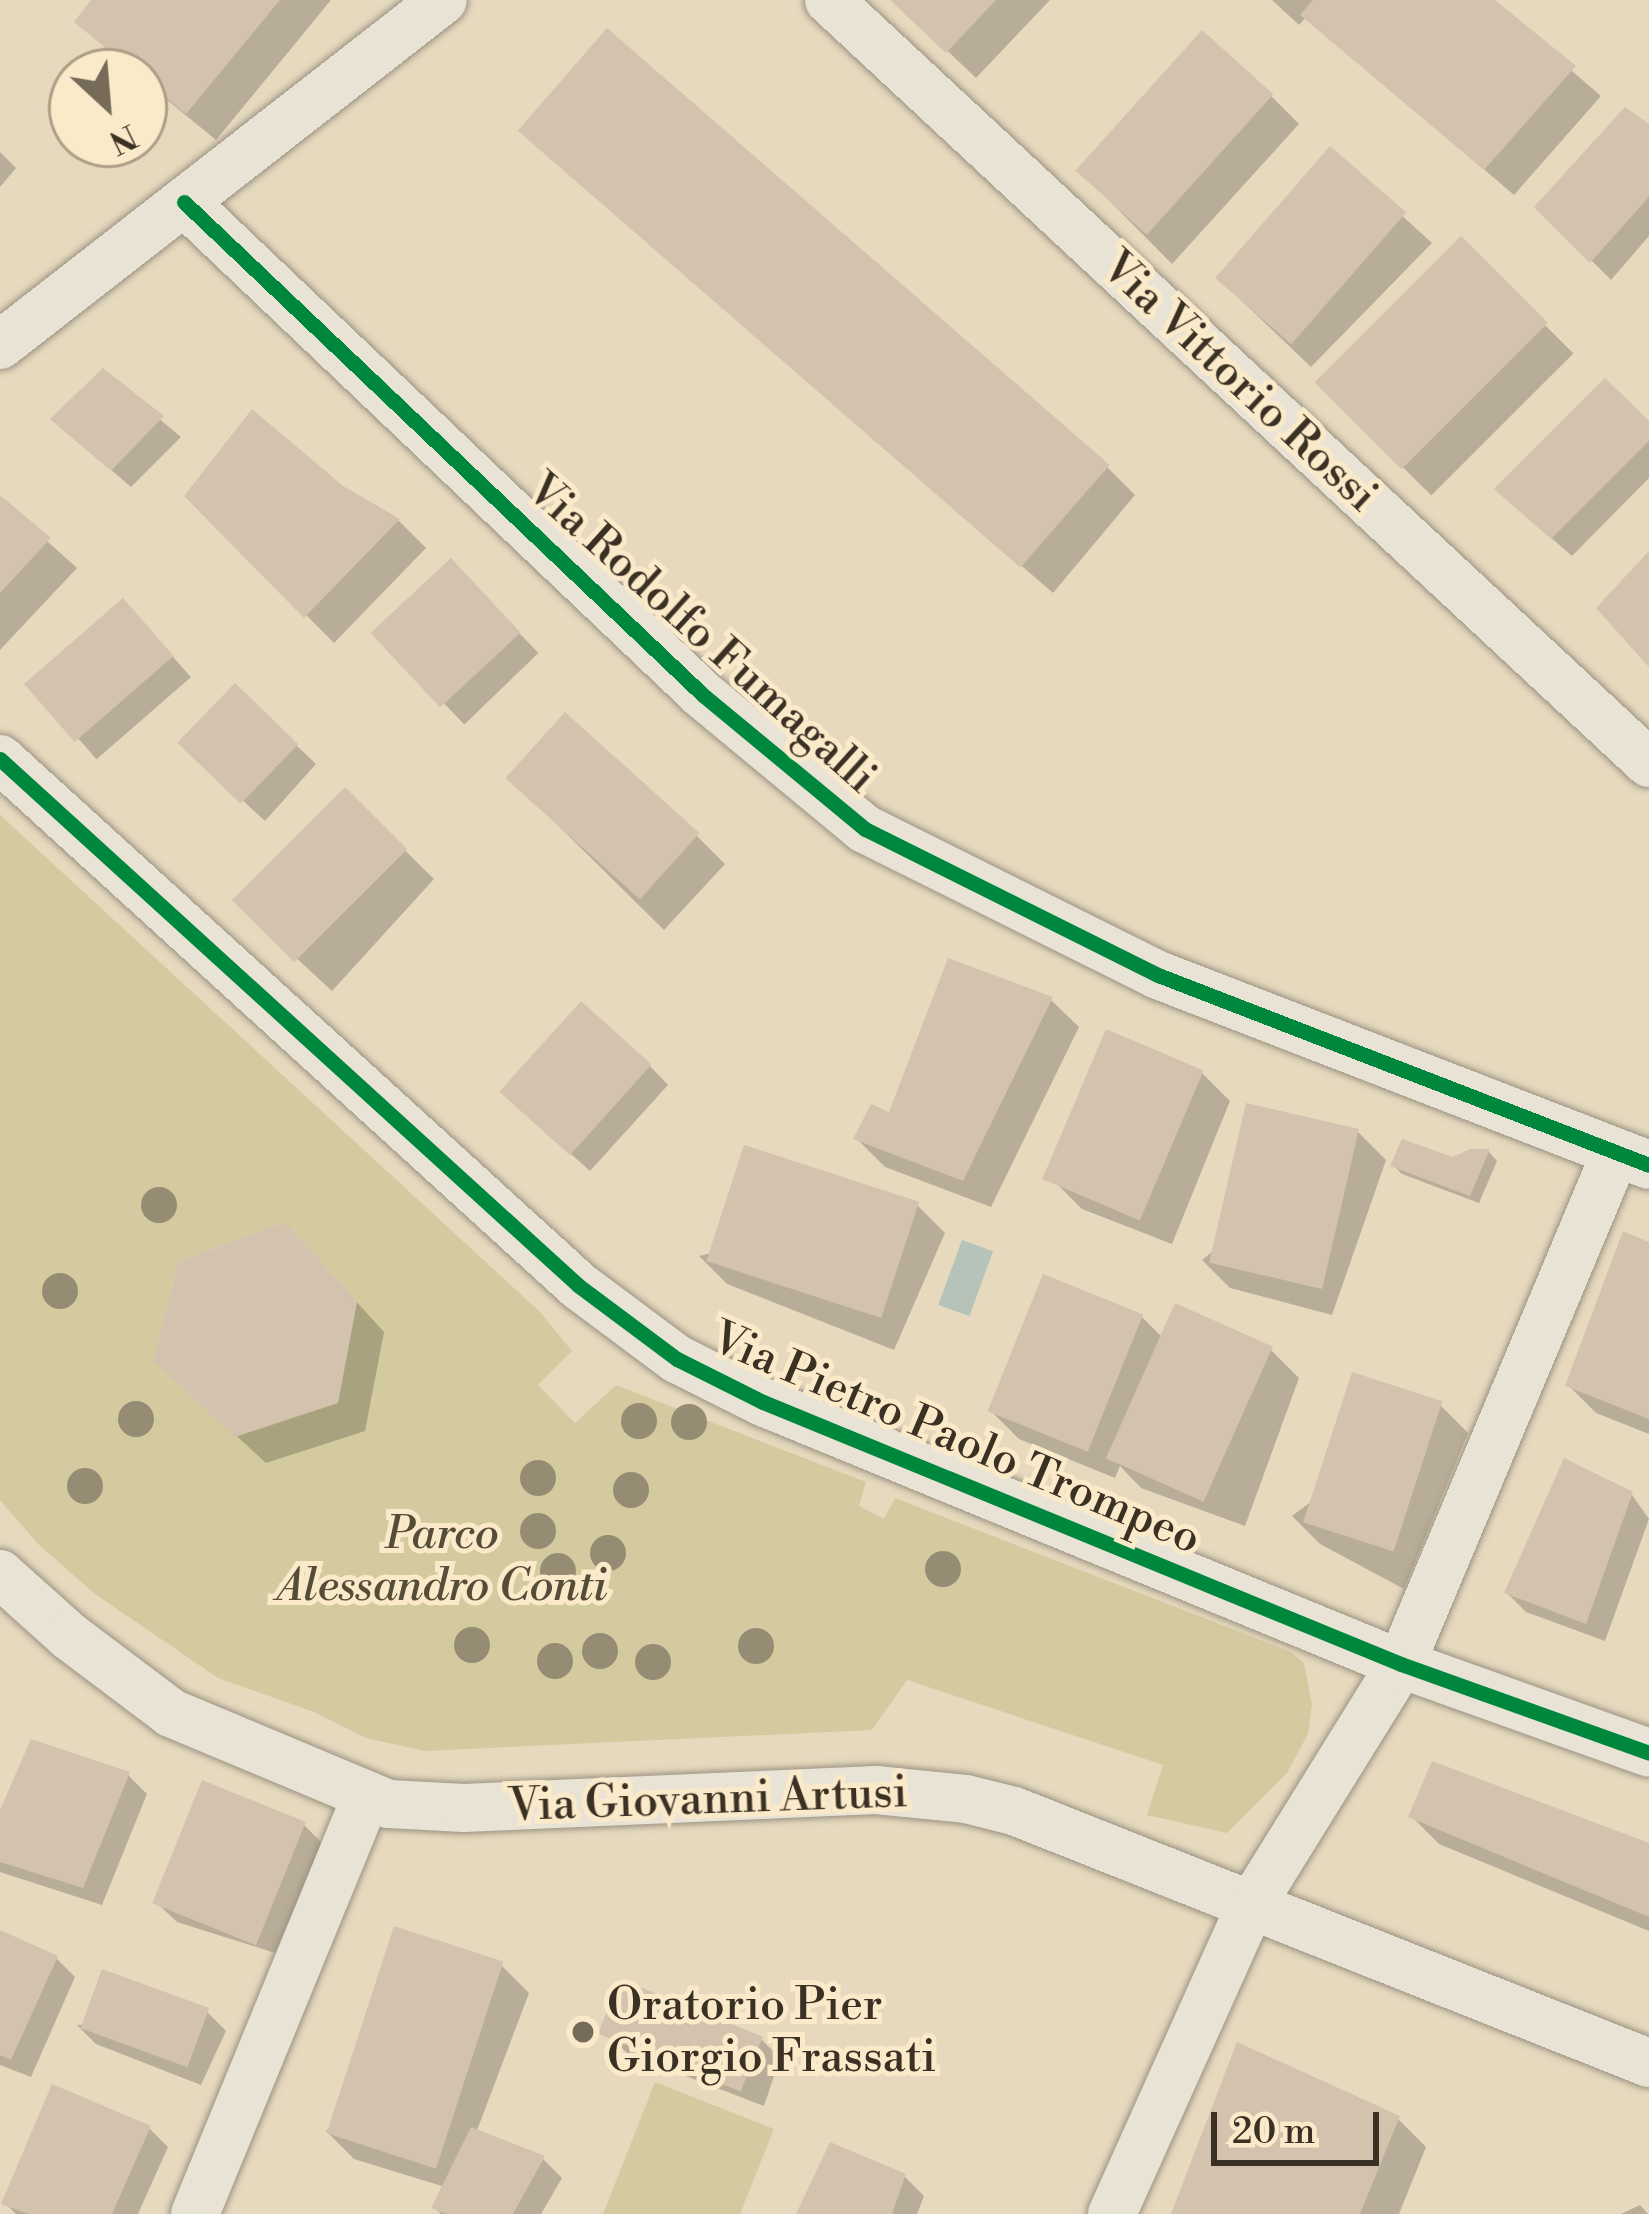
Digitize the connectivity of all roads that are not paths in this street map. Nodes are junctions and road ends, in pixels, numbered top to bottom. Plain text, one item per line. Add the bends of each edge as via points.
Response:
1 (830, 0) edge
2 (431, 3) edge
3 (184, 202) junction
4 (0, 345) edge
5 (0, 758) edge
6 (1649, 763) edge
7 (1632, 1159) edge
8 (2, 1589) edge
9 (1401, 1664) junction
10 (1649, 1754) edge
11 (366, 1797) junction
12 (1249, 1909) junction
13 (1649, 2063) edge
14 (195, 2214) edge
15 (1112, 2214) edge

1 - 6 street, Via Vittorio Rossi
2 - 3 street
3 - 4 street
3 - 7 street, Via Rodolfo Fumagalli via 703,695 865,829 1158,975
5 - 9 street, Via Pietro Paolo Trompeo via 579,1286 677,1359 763,1402
7 - 9 street
8 - 11 street, Via Giovanni Artusi via 171,1713
9 - 10 street, Via Pietro Paolo Trompeo
9 - 12 street
11 - 12 street, Via Giovanni Artusi via 444,1808 923,1792 1014,1811
11 - 14 street
12 - 13 street, Via Giovanni Artusi
12 - 15 street

